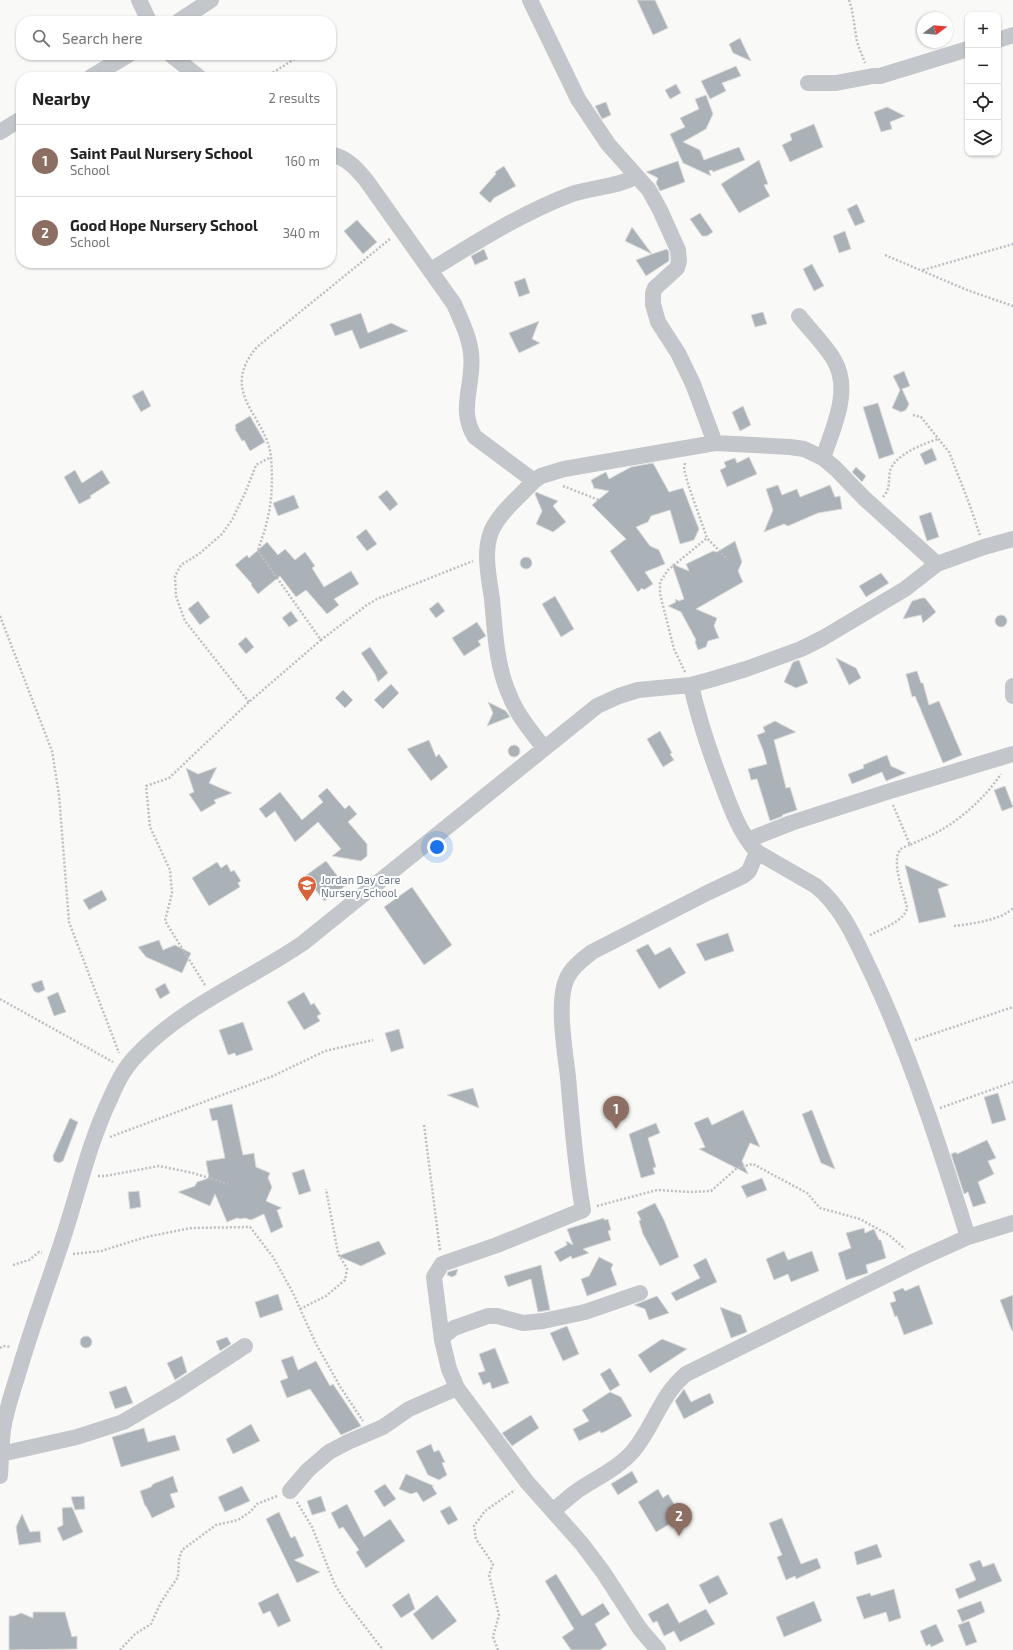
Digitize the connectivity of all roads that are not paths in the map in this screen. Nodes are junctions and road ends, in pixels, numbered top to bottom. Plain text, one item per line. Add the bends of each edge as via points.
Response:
1 (139, 0) edge
2 (211, 0) edge
3 (530, 0) edge
4 (146, 16) edge
5 (187, 16) edge
6 (1013, 35) edge
7 (1001, 39) edge
8 (965, 50) edge
9 (120, 60) edge
10 (177, 60) edge
11 (99, 72) edge
12 (193, 72) edge
13 (808, 83) dead end
14 (16, 122) edge
15 (0, 132) edge
16 (336, 156) edge
17 (636, 176) junction
18 (431, 270) junction
19 (799, 316) dead end
20 (715, 443) junction
21 (823, 458) junction
22 (534, 481) junction
23 (1013, 539) edge
24 (937, 564) junction
25 (691, 684) junction
26 (1013, 686) edge
27 (1013, 696) edge
28 (544, 748) junction
29 (1012, 755) edge
30 (753, 846) junction
31 (1013, 1223) edge
32 (968, 1237) junction
33 (640, 1293) dead end
34 (442, 1340) junction
35 (245, 1346) dead end
36 (457, 1388) junction
37 (1, 1454) junction
38 (0, 1476) edge
39 (290, 1490) road end
40 (553, 1511) junction
41 (658, 1650) edge

1 - 4 street
2 - 5 street
3 - 17 street via 578,99 608,144
6 - 7 street
8 - 13 street via 887,74 836,83
9 - 11 street
10 - 12 street
14 - 15 street
16 - 18 street via 353,164
17 - 18 street via 629,180 591,188 547,204 486,236
17 - 20 street via 656,201 679,256 677,268 659,283 653,293 654,312 693,384
18 - 22 street via 454,304 468,338 472,371 466,408 469,428 475,437
19 - 21 street via 834,360 841,376 842,396
20 - 21 street via 790,446 811,451
20 - 22 street via 564,469 541,476
21 - 24 street
22 - 28 street via 494,525 489,538 487,556 497,650 502,672 516,711
23 - 24 street
24 - 25 street via 905,589 801,649 746,669
25 - 28 street via 619,696 597,706
25 - 30 street via 705,739 726,797
26 - 27 street
28 - 37 street via 303,942 163,1031 125,1068 105,1110 81,1176 7,1410
29 - 30 street via 791,823
30 - 32 street via 816,886 833,902 844,918 902,1045
30 - 34 street via 749,871 743,876 592,952 578,962 567,977 563,991 562,1014 573,1144 583,1210 442,1264 434,1277
31 - 32 street
32 - 40 street via 686,1374 669,1392 634,1450 621,1463
33 - 34 street via 585,1312 543,1321 517,1322 488,1316 454,1328
34 - 36 street
35 - 37 street via 123,1422 77,1437
36 - 39 street via 409,1409 371,1433 329,1452
36 - 40 street via 527,1482
37 - 38 street
40 - 41 street via 603,1572 640,1629

